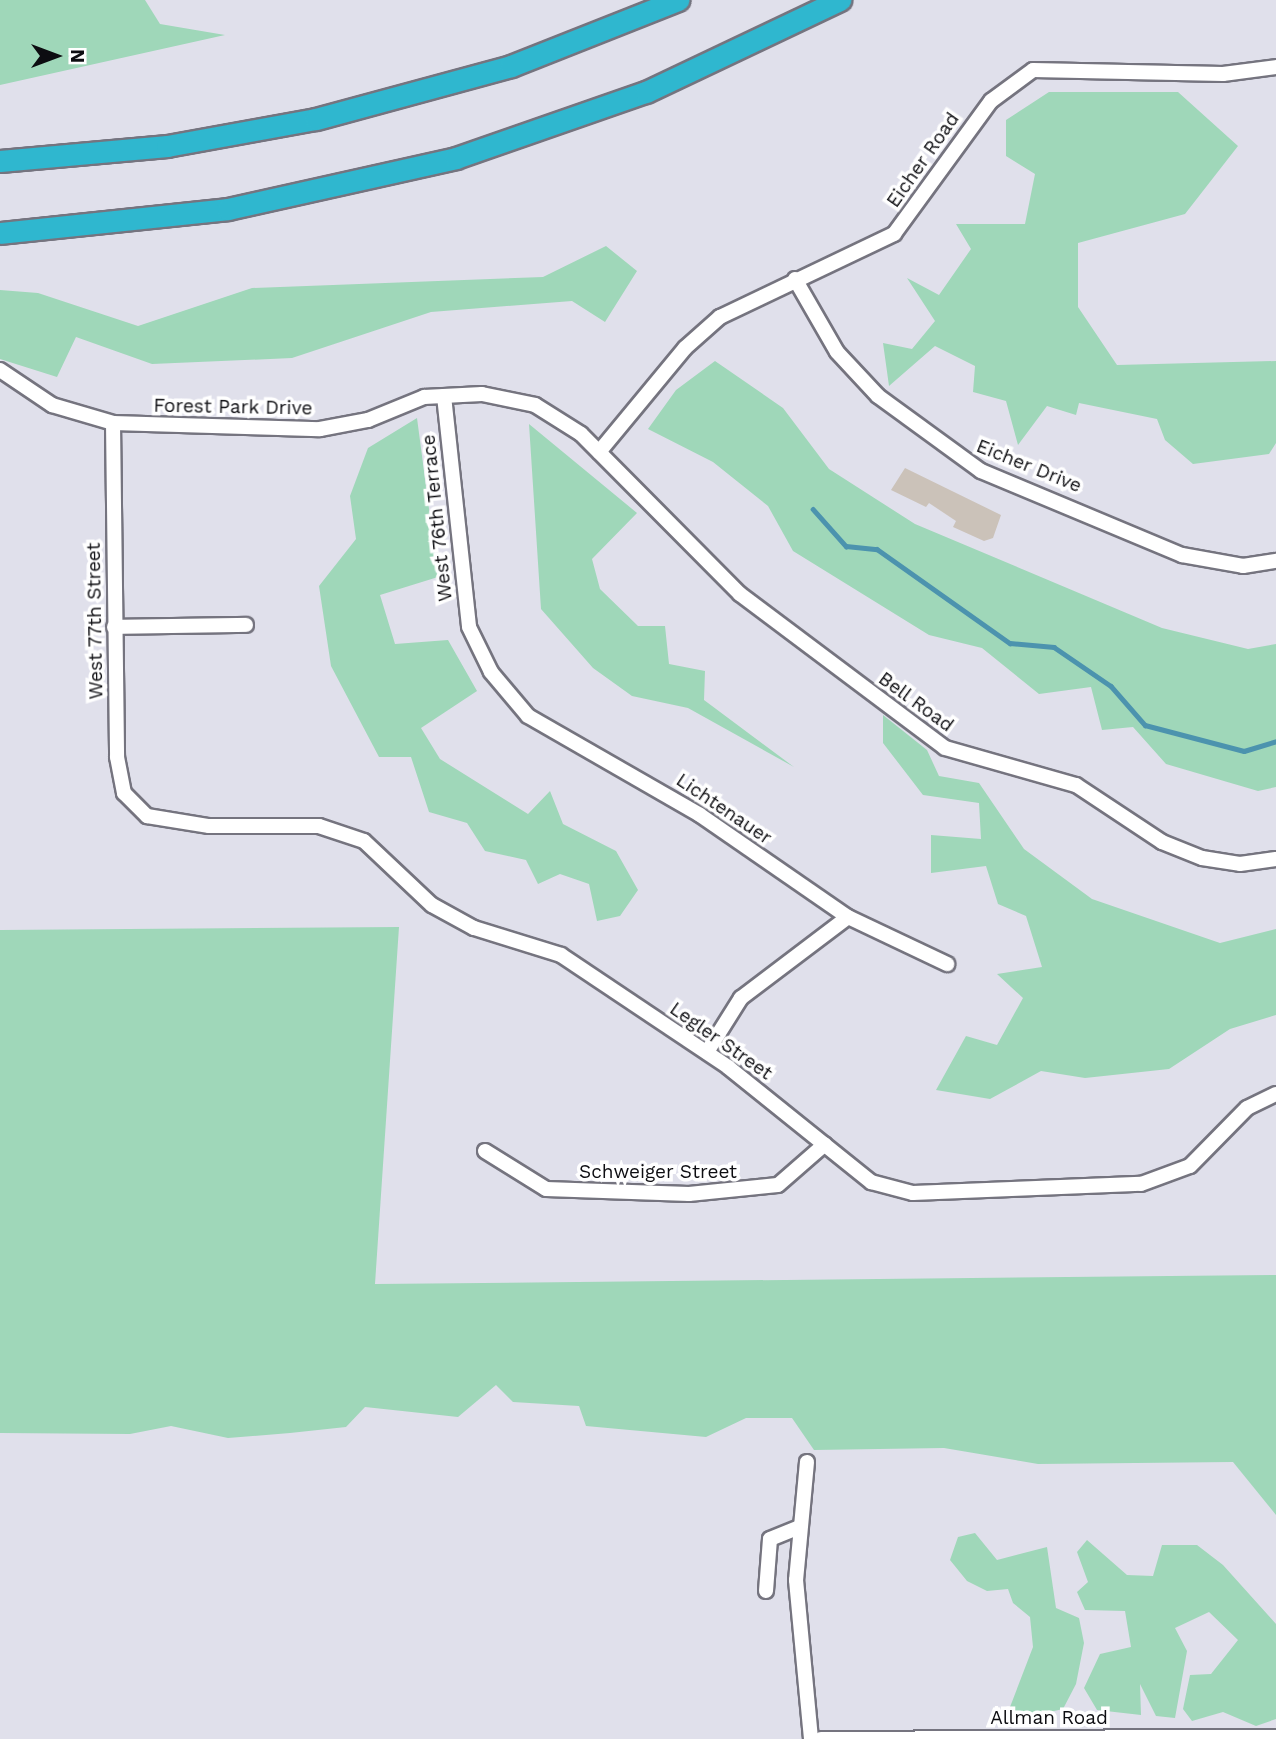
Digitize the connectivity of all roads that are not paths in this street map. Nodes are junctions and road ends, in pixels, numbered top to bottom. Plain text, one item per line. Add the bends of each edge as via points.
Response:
1 (678, 0) edge
2 (840, 0) edge
3 (1276, 67) edge
4 (0, 161) edge
5 (0, 233) edge
6 (795, 279) junction
7 (0, 370) edge
8 (444, 396) junction
9 (113, 423) junction
10 (598, 452) junction
11 (1276, 561) edge
12 (246, 625) dead end
13 (114, 627) junction
14 (491, 673) joint
15 (141, 811) joint
16 (1276, 859) edge
17 (848, 917) junction
18 (947, 964) dead end
19 (706, 1052) junction
20 (1275, 1097) edge
21 (825, 1144) junction
22 (485, 1151) dead end
23 (807, 1462) dead end
24 (800, 1527) junction
25 (766, 1591) dead end
26 (1276, 1737) edge
27 (811, 1739) edge
28 (821, 1739) edge

1 - 4 highway via 511,66 316,119 167,146
2 - 5 highway via 646,92 456,158 228,209
3 - 6 street, Eicher Road via 1223,74 1033,70 991,101 894,234
6 - 10 street, Eicher Road via 720,317
6 - 11 street, Eicher Drive via 837,352 878,396 981,471 1092,512 1182,555 1243,566
7 - 9 street, Forest Park Drive via 52,405
8 - 9 street, Forest Park Drive via 320,429
8 - 10 street, Forest Park Drive via 482,394 535,405
8 - 14 street, West 76th Terrace via 458,567 469,627
9 - 13 street, West 77th Street
10 - 16 street, Bell Road via 740,594 946,748 1076,785 1162,842 1202,858 1240,864
12 - 13 street
13 - 15 street, West 77th Street via 119,769 124,793
14 - 17 street, Lichtenauer via 528,716 570,746 641,778
15 - 19 street, Legler Street via 164,822 318,826 349,835 376,849 452,918 561,954
17 - 18 street, Lichtenauer
17 - 19 street via 741,998
19 - 21 street, Legler Street
20 - 21 street, Legler Street via 1247,1108 1190,1166 1142,1184 913,1193 871,1182
21 - 22 street, Schweiger Street via 778,1185 690,1194 546,1189
23 - 24 street
24 - 25 street via 770,1539
24 - 27 street via 796,1580
26 - 28 street, Allman Road

